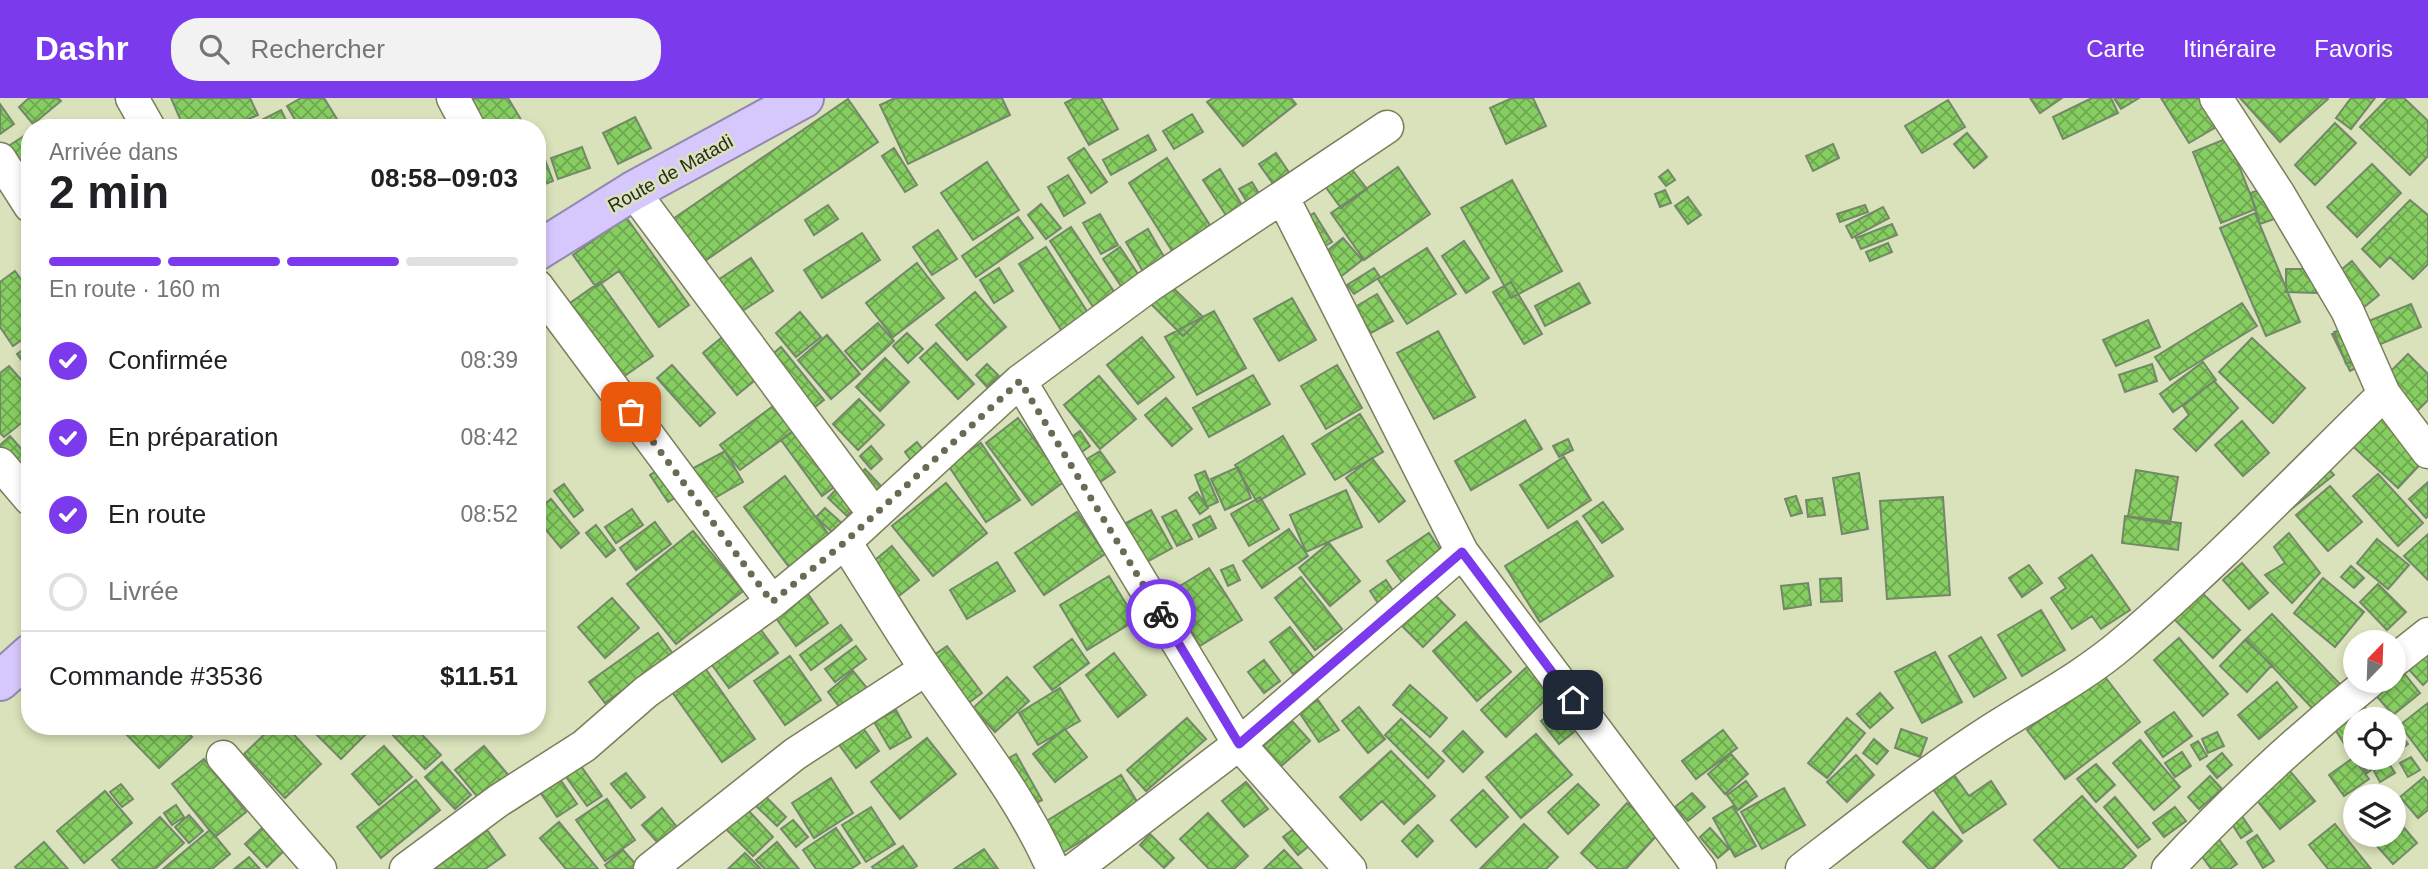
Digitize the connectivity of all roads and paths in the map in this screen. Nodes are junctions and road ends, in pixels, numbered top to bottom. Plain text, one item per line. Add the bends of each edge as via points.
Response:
1 (132, 98) edge
2 (453, 98) edge
3 (804, 98) edge
4 (2216, 98) edge
5 (144, 119) edge
6 (464, 119) edge
7 (1387, 127) dead end
8 (0, 159) edge
9 (633, 191) junction
10 (21, 192) edge
11 (1283, 198) junction
12 (546, 244) edge
13 (546, 298) edge
14 (1020, 381) junction
15 (2384, 394) junction
16 (2428, 452) edge
17 (0, 464) edge
18 (21, 488) edge
19 (874, 514) junction
20 (845, 542) junction
21 (1462, 552) junction
22 (772, 602) junction
23 (2428, 634) edge
24 (2406, 652) edge
25 (21, 662) edge
26 (926, 669) junction
27 (0, 681) edge
28 (2356, 693) edge
29 (1239, 744) junction
30 (223, 757) dead end
31 (320, 869) edge
32 (406, 869) edge
33 (650, 869) edge
34 (1053, 869) edge
35 (1075, 869) edge
36 (1350, 869) edge
37 (1700, 869) edge
38 (1801, 869) edge
39 (2168, 869) edge

1 - 5 street
2 - 6 street
3 - 9 highway, Route de Matadi
4 - 15 street via 2347,310
7 - 11 street
8 - 10 street
9 - 12 highway, Route de Matadi
9 - 19 street
11 - 14 street via 1149,286
11 - 21 street
13 - 22 street
14 - 19 street
14 - 29 street
15 - 16 street
15 - 38 street via 2121,645 1978,739
17 - 18 street
19 - 20 street
20 - 22 street
20 - 26 street
21 - 29 street
21 - 37 street
22 - 32 street via 646,692 584,746 498,801
23 - 24 street
25 - 27 highway
26 - 33 street via 795,754
26 - 34 street via 1037,832
28 - 39 street via 2274,762
29 - 35 street
29 - 36 street
30 - 31 street

